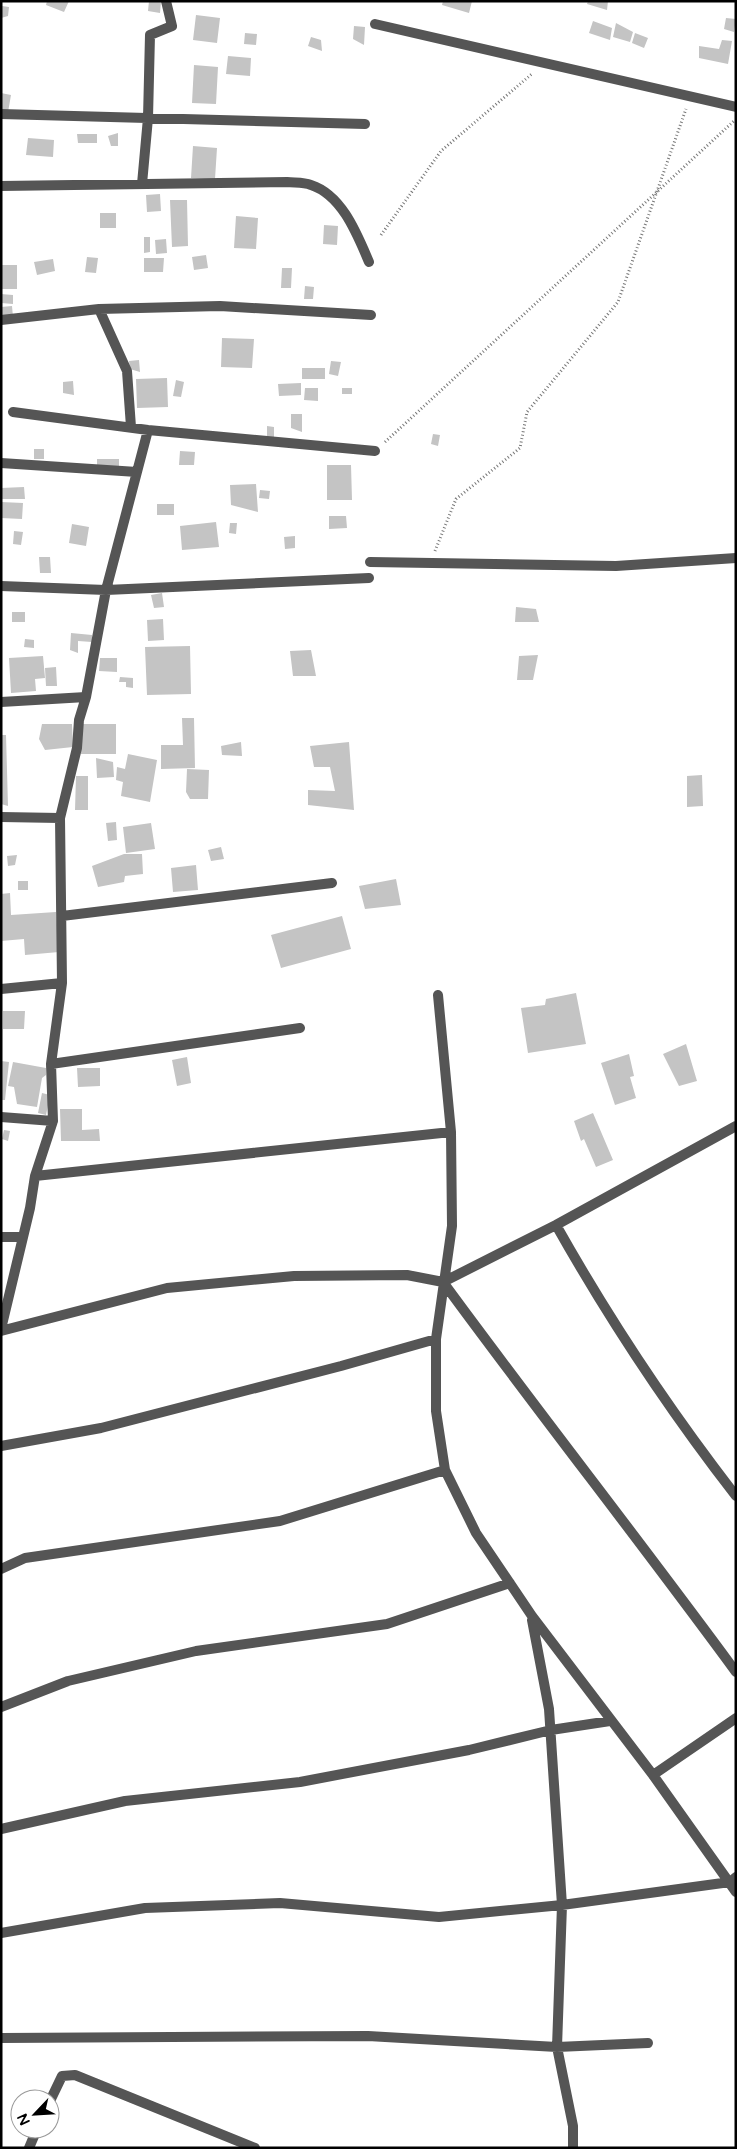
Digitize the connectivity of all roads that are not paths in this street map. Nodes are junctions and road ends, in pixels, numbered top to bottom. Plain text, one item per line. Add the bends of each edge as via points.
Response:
1 (166, 1) edge
2 (375, 24) dead end
3 (736, 107) edge
4 (1, 114) edge
5 (148, 118) junction
6 (365, 124) dead end
7 (142, 184) junction
8 (1, 186) edge
9 (369, 262) dead end
10 (99, 309) junction
11 (370, 315) dead end
12 (1, 320) edge
13 (13, 412) dead end
14 (131, 427) junction
15 (148, 430) junction
16 (375, 451) road end
17 (1, 463) edge
18 (137, 472) junction
19 (736, 558) edge
20 (370, 562) dead end
21 (369, 578) dead end
22 (1, 586) edge
23 (106, 590) junction
24 (86, 697) junction
25 (1, 702) edge
26 (1, 817) edge
27 (60, 818) junction
28 (332, 883) dead end
29 (62, 916) junction
30 (62, 984) junction
31 (1, 989) edge
32 (438, 995) dead end
33 (300, 1028) dead end
34 (51, 1064) junction
35 (1, 1118) edge
36 (53, 1120) junction
37 (736, 1126) edge
38 (452, 1132) junction
39 (35, 1176) junction
40 (556, 1225) junction
41 (1, 1237) edge
42 (23, 1237) junction
43 (443, 1282) junction
44 (1, 1330) edge
45 (436, 1339) junction
46 (1, 1446) edge
47 (445, 1470) junction
48 (736, 1496) edge
49 (1, 1569) edge
50 (510, 1583) junction
51 (532, 1616) junction
52 (736, 1672) edge
53 (1, 1708) edge
54 (736, 1718) edge
55 (610, 1721) junction
56 (551, 1730) junction
57 (653, 1774) junction
58 (1, 1829) edge
59 (733, 1879) edge
60 (736, 1892) edge
61 (562, 1905) junction
62 (1, 1934) edge
63 (1, 2038) edge
64 (648, 2044) dead end
65 (557, 2047) junction
66 (56, 2089) edge
67 (255, 2148) edge
68 (573, 2148) edge

1 - 5 street via 172,26 150,35
2 - 3 street
4 - 5 street
5 - 6 street
5 - 7 street
7 - 8 street
7 - 9 street via 309,184 335,200 349,220
10 - 11 street via 220,306
10 - 12 street
10 - 14 street via 127,370
13 - 14 street
14 - 15 street
15 - 16 street
15 - 18 street
17 - 18 street
18 - 23 street
19 - 20 street via 616,566
21 - 23 street
22 - 23 street
23 - 24 street
24 - 25 street
24 - 27 street
26 - 27 street
27 - 29 street
28 - 29 street
29 - 30 street
30 - 31 street
30 - 34 street
32 - 38 street
33 - 34 street
34 - 36 street
35 - 36 street
36 - 39 street
37 - 40 street
38 - 39 street
38 - 43 street via 452,1226
39 - 42 street
40 - 43 street
40 - 48 street via 578,1265 657,1386
41 - 42 street
42 - 44 street
43 - 44 street via 407,1275 294,1276 167,1288
43 - 45 street
43 - 52 street
45 - 46 street via 101,1428
45 - 47 street via 436,1411
47 - 49 street via 280,1521 26,1558
47 - 50 street via 476,1533
50 - 51 street
50 - 53 street via 387,1624 196,1651 68,1680
51 - 55 street
51 - 56 street
54 - 57 street
55 - 56 street
55 - 57 street
56 - 58 street via 469,1750 300,1782 125,1800
56 - 61 street
57 - 59 street
59 - 60 street
59 - 61 street
61 - 62 street via 439,1917 280,1903 144,1908
61 - 65 street
63 - 65 street via 368,2036
64 - 65 street
65 - 68 street via 573,2126
66 - 67 street via 62,2076 75,2075

